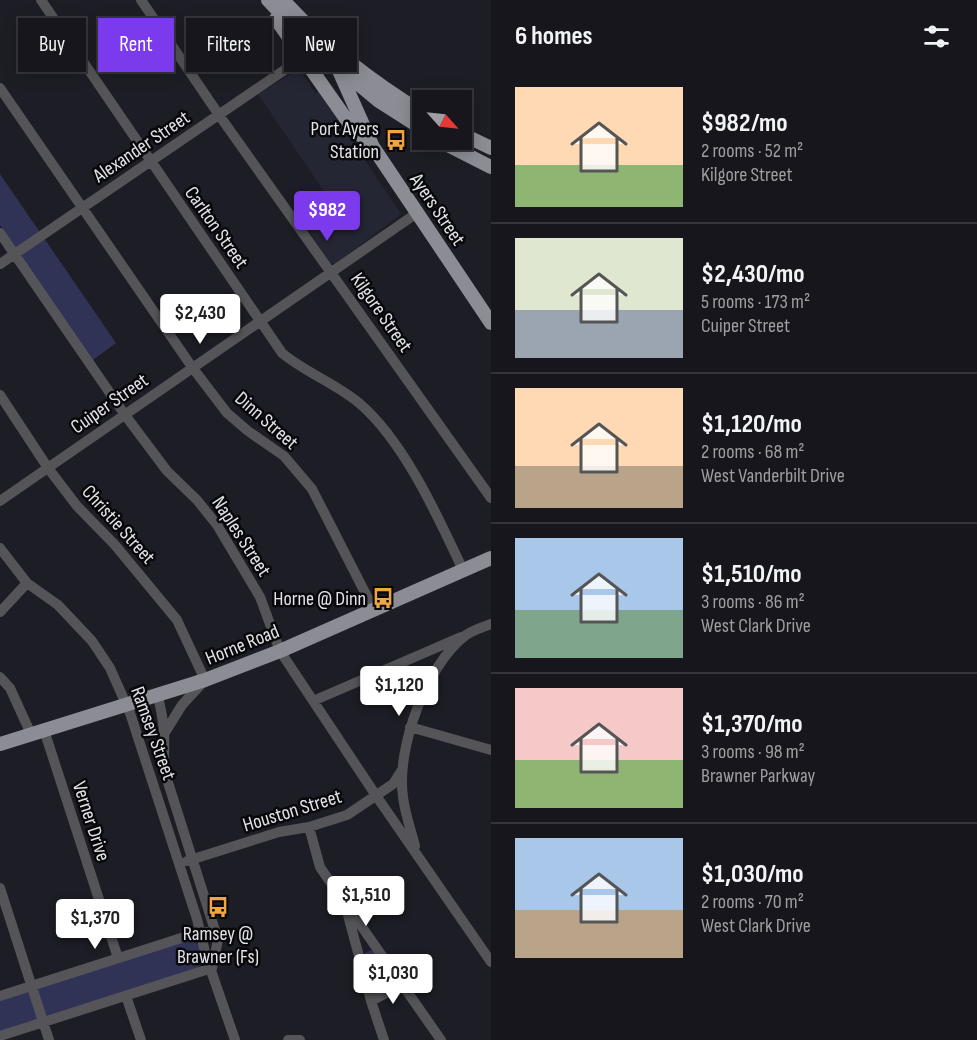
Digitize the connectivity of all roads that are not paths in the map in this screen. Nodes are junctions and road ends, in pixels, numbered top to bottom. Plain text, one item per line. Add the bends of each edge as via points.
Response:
1 (41, 0) edge
2 (141, 0) edge
3 (263, 0) edge
4 (268, 0) edge
5 (283, 0) edge
6 (285, 18) edge
7 (300, 18) edge
8 (284, 30) edge
9 (284, 71) edge
10 (357, 71) edge
11 (313, 72) edge
12 (343, 72) edge
13 (351, 72) edge
14 (0, 88) edge
15 (379, 101) junction
16 (412, 106) edge
17 (219, 115) junction
18 (361, 121) junction
19 (412, 122) edge
20 (472, 139) edge
21 (373, 147) junction
22 (491, 148) edge
23 (458, 150) edge
24 (150, 161) junction
25 (491, 167) edge
26 (83, 208) junction
27 (417, 213) junction
28 (0, 233) edge
29 (15, 254) junction
30 (0, 264) edge
31 (332, 273) junction
32 (261, 321) junction
33 (491, 323) edge
34 (192, 368) junction
35 (0, 394) edge
36 (125, 415) junction
37 (48, 468) junction
38 (491, 498) edge
39 (0, 501) edge
40 (0, 548) edge
41 (491, 558) edge
42 (463, 570) junction
43 (27, 583) junction
44 (374, 610) junction
45 (0, 612) edge
46 (491, 624) edge
47 (466, 635) junction
48 (280, 651) junction
49 (0, 677) edge
50 (205, 680) junction
51 (156, 694) junction
52 (312, 701) junction
53 (126, 704) junction
54 (410, 727) junction
55 (38, 732) junction
56 (164, 734) junction
57 (0, 744) edge
58 (491, 750) edge
59 (402, 770) junction
60 (377, 797) junction
61 (309, 827) junction
62 (416, 853) junction
63 (193, 859) junction
64 (179, 863) junction
65 (0, 888) edge
66 (345, 904) junction
67 (200, 932) junction
68 (218, 940) junction
69 (118, 958) junction
70 (491, 962) edge
71 (212, 968) junction
72 (32, 985) junction
73 (401, 985) junction
74 (0, 996) edge
75 (126, 996) junction
76 (371, 1001) junction
77 (44, 1022) junction
78 (0, 1036) edge
79 (49, 1040) edge
80 (141, 1040) edge
81 (235, 1040) edge
82 (288, 1040) edge
83 (300, 1040) edge
84 (384, 1040) edge
85 (441, 1040) edge

1 - 24 street, Carlton Street
2 - 17 street, Kilgore Street
3 - 8 main road, Ayers Street
4 - 6 main road
5 - 7 main road, Ayers Street
9 - 17 street, Alexander Street
10 - 16 main road
11 - 21 main road, Ayers Street via 351,126
12 - 18 main road, Ayers Street
13 - 15 main road
14 - 26 street, Dinn Street
15 - 18 main road via 369,104
15 - 19 main road
17 - 24 street, Alexander Street
17 - 31 street, Kilgore Street
18 - 21 main road, Ayers Street
20 - 22 main road
21 - 27 main road, Ayers Street
23 - 25 main road
24 - 26 street, Alexander Street
24 - 32 street, Carlton Street
26 - 29 street, Alexander Street
26 - 34 street, Dinn Street
27 - 31 street, Cuiper Street
27 - 33 main road, Ayers Street
28 - 29 street, Naples Street
29 - 30 street, Alexander Street
29 - 36 street, Naples Street
31 - 32 street, Cuiper Street
31 - 38 street, Kilgore Street
32 - 34 street, Cuiper Street
32 - 42 street, Carlton Street via 282,353 298,367 332,383 382,427 435,510
34 - 36 street, Cuiper Street
34 - 44 street, Dinn Street via 227,412 284,456 312,489
35 - 37 street, Christie Street
36 - 37 street, Cuiper Street
36 - 48 street, Naples Street via 167,471 217,525 260,597
37 - 39 street, Cuiper Street
37 - 50 street, Christie Street via 76,506 115,545 177,620
40 - 43 street, Ramsey Street
41 - 42 main road, Horne Road
42 - 44 main road, Horne Road
43 - 45 street
43 - 53 street, Ramsey Street via 58,605 92,641 110,668
44 - 48 main road, Horne Road
46 - 47 street
47 - 52 street
47 - 54 street via 442,660
48 - 50 main road, Horne Road
48 - 52 street, Naples Street
49 - 55 street, Verner Drive
50 - 51 main road, Horne Road
50 - 56 street via 182,705
51 - 53 main road, Horne Road
51 - 56 street, Ramsey Street
52 - 60 street, Naples Street
53 - 55 main road, Horne Road
53 - 64 street, Ramsey Street
54 - 58 street
54 - 59 street
55 - 57 main road, Horne Road
55 - 69 street, Verner Drive
56 - 63 street, Ramsey Street via 165,773
59 - 60 street, Houston Street
59 - 62 street via 403,796
60 - 61 street, Houston Street via 346,815
60 - 62 street, Naples Street
61 - 63 street, Houston Street via 279,832
61 - 66 street via 320,867
62 - 70 street, Naples Street
63 - 64 street, Houston Street
63 - 68 street, Ramsey Street
64 - 67 street, Ramsey Street
65 - 72 street
66 - 73 street
66 - 76 street
67 - 68 street
67 - 69 street
67 - 71 street, Ramsey Street
68 - 71 street, Ramsey Street
69 - 72 street
71 - 75 street
71 - 81 street, Ramsey Street
72 - 74 street
72 - 77 street
73 - 76 street
73 - 85 street
75 - 77 street
75 - 80 street
76 - 84 street
77 - 78 street
77 - 79 street
82 - 83 street

